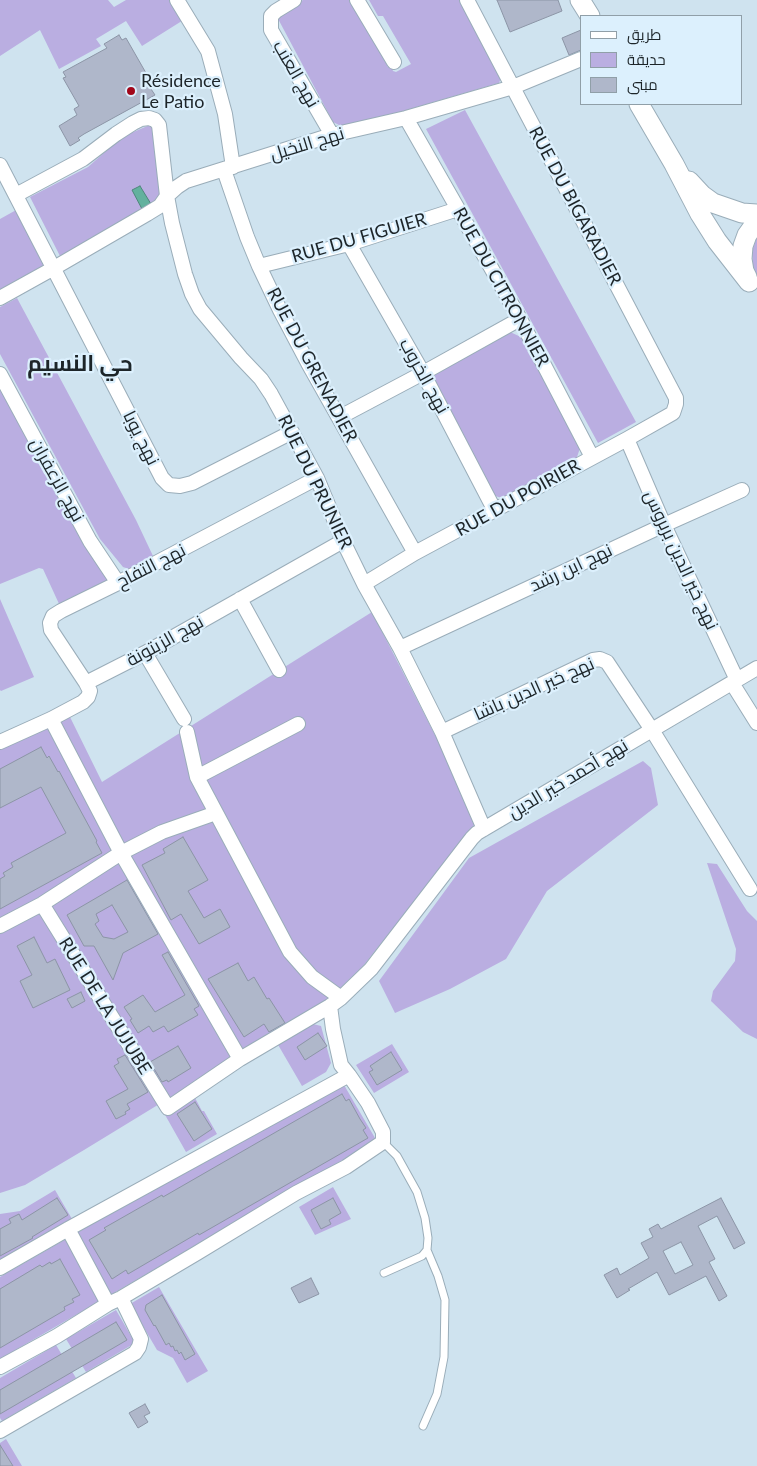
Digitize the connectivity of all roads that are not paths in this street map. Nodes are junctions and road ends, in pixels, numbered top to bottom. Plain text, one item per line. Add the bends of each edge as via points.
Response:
1 (177, 0) edge
2 (294, 0) edge
3 (357, 0) edge
4 (467, 0) edge
5 (580, 0) edge
6 (589, 15) edge
7 (580, 59) edge
8 (394, 62) dead end
9 (512, 87) junction
10 (640, 105) edge
11 (406, 118) junction
12 (332, 136) junction
13 (674, 164) junction
14 (0, 165) edge
15 (229, 168) junction
16 (16, 195) junction
17 (167, 196) junction
18 (458, 209) junction
19 (757, 214) edge
20 (757, 220) edge
21 (349, 244) junction
22 (259, 266) junction
23 (54, 268) junction
24 (753, 287) edge
25 (0, 298) edge
26 (520, 319) junction
27 (0, 374) edge
28 (423, 374) junction
29 (673, 413) joint
30 (340, 417) junction
31 (292, 432) junction
32 (627, 439) junction
33 (592, 457) junction
34 (317, 478) junction
35 (742, 490) dead end
36 (495, 511) junction
37 (664, 525) junction
38 (343, 541) junction
39 (415, 553) junction
40 (118, 583) junction
41 (364, 584) junction
42 (240, 600) junction
43 (400, 648) junction
44 (145, 653) junction
45 (757, 668) edge
46 (278, 670) dead end
47 (734, 681) junction
48 (86, 683) junction
49 (51, 719) junction
50 (298, 724) dead end
51 (757, 724) edge
52 (652, 730) junction
53 (442, 732) junction
54 (0, 742) edge
55 (197, 777) junction
56 (216, 813) junction
57 (484, 829) junction
58 (121, 853) junction
59 (750, 888) dead end
60 (42, 904) junction
61 (0, 926) edge
62 (336, 1002) junction
63 (240, 1059) junction
64 (349, 1075) junction
65 (168, 1108) joint
66 (383, 1142) junction
67 (68, 1229) junction
68 (427, 1250) junction
69 (0, 1268) edge
70 (384, 1274) dead end
71 (121, 1298) junction
72 (108, 1304) junction
73 (0, 1366) edge
74 (423, 1426) dead end
75 (0, 1431) edge

1 - 15 street, RUE DU GRENADIER via 208,51 225,114
2 - 12 street, نهج العنب via 271,16 271,30
3 - 8 street
4 - 9 street, RUE DU BIGARADIER
5 - 6 main road
7 - 9 street, نهج النخيل
9 - 11 street, نهج النخيل
9 - 29 street, RUE DU BIGARADIER via 676,398
10 - 13 main road
11 - 12 street, نهج النخيل
11 - 18 street, RUE DU CITRONNIER
12 - 15 street, نهج النخيل
13 - 19 main road via 702,195 714,203 742,213
13 - 24 main road via 704,221
14 - 16 street, نهج يوبا
15 - 17 street, نهج النخيل via 186,181
15 - 22 street, RUE DU GRENADIER via 247,237
16 - 17 street, RUE DU PRUNIER via 83,159 133,123 149,118 159,125
16 - 23 street, نهج يوبا
17 - 23 street, نهج النخيل via 148,214
17 - 31 street, RUE DU PRUNIER via 178,252 196,302 261,379
18 - 21 street, RUE DU FIGUIER
18 - 26 street, RUE DU CITRONNIER
20 - 24 main road via 747,235 742,259 744,271
21 - 22 street, RUE DU FIGUIER
21 - 28 street, نهج الخروب
22 - 30 street, RUE DU GRENADIER via 308,363
23 - 25 street
23 - 31 street, نهج يوبا via 162,478 169,485 192,484
26 - 28 street
26 - 33 street, RUE DU CITRONNIER
27 - 40 street, نهج الزعفران via 90,541
28 - 30 street
28 - 36 street, نهج الخروب
29 - 32 street, RUE DU POIRIER
30 - 39 street, RUE DU GRENADIER
31 - 34 street, RUE DU PRUNIER
32 - 33 street, RUE DU POIRIER
32 - 37 street, نهج خير الدين بربروس
33 - 36 street, RUE DU POIRIER
34 - 38 street, RUE DU PRUNIER
34 - 40 street, نهج التفاح
35 - 37 street, نهج ابن رشد
36 - 39 street, RUE DU POIRIER
37 - 43 street, نهج ابن رشد
37 - 47 street, نهج خير الدين بربروس
38 - 41 street, RUE DU PRUNIER
38 - 42 street, نهج الزيتونة
39 - 41 street, RUE DU POIRIER
40 - 48 street, نهج التفاح via 52,616 50,622 51,630
41 - 43 street, RUE DU PRUNIER
42 - 44 street, نهج الزيتونة
42 - 46 street
43 - 53 street, RUE DU PRUNIER
44 - 48 street, نهج الزيتونة
44 - 55 street via 186,725
45 - 47 street, نهج أحمد خير الدين
47 - 51 street
47 - 52 street, نهج أحمد خير الدين
48 - 49 street via 90,691 88,697
49 - 54 street
49 - 58 street
50 - 55 street
52 - 53 street, نهج خير الدين باشا via 611,666 600,659
52 - 57 street, نهج أحمد خير الدين
52 - 59 street
53 - 57 street, RUE DU PRUNIER
55 - 56 street
56 - 58 street via 162,832
56 - 62 street via 290,952
57 - 62 street, نهج أحمد خير الدين via 472,838 371,969
58 - 60 street
58 - 63 street
60 - 61 street
60 - 65 street, RUE DE LA JUJUBE
62 - 63 street, نهج أحمد خير الدين
62 - 64 street via 333,1029 341,1065
63 - 65 street, نهج أحمد خير الدين
64 - 66 street via 383,1132
64 - 67 street
66 - 68 lane via 397,1156 417,1192 425,1218
66 - 71 street via 346,1167 296,1193
67 - 69 street
67 - 72 street
68 - 70 lane via 422,1256
68 - 74 lane via 445,1300 444,1357 437,1394
71 - 72 street
71 - 75 street via 141,1339 134,1354
72 - 73 street

